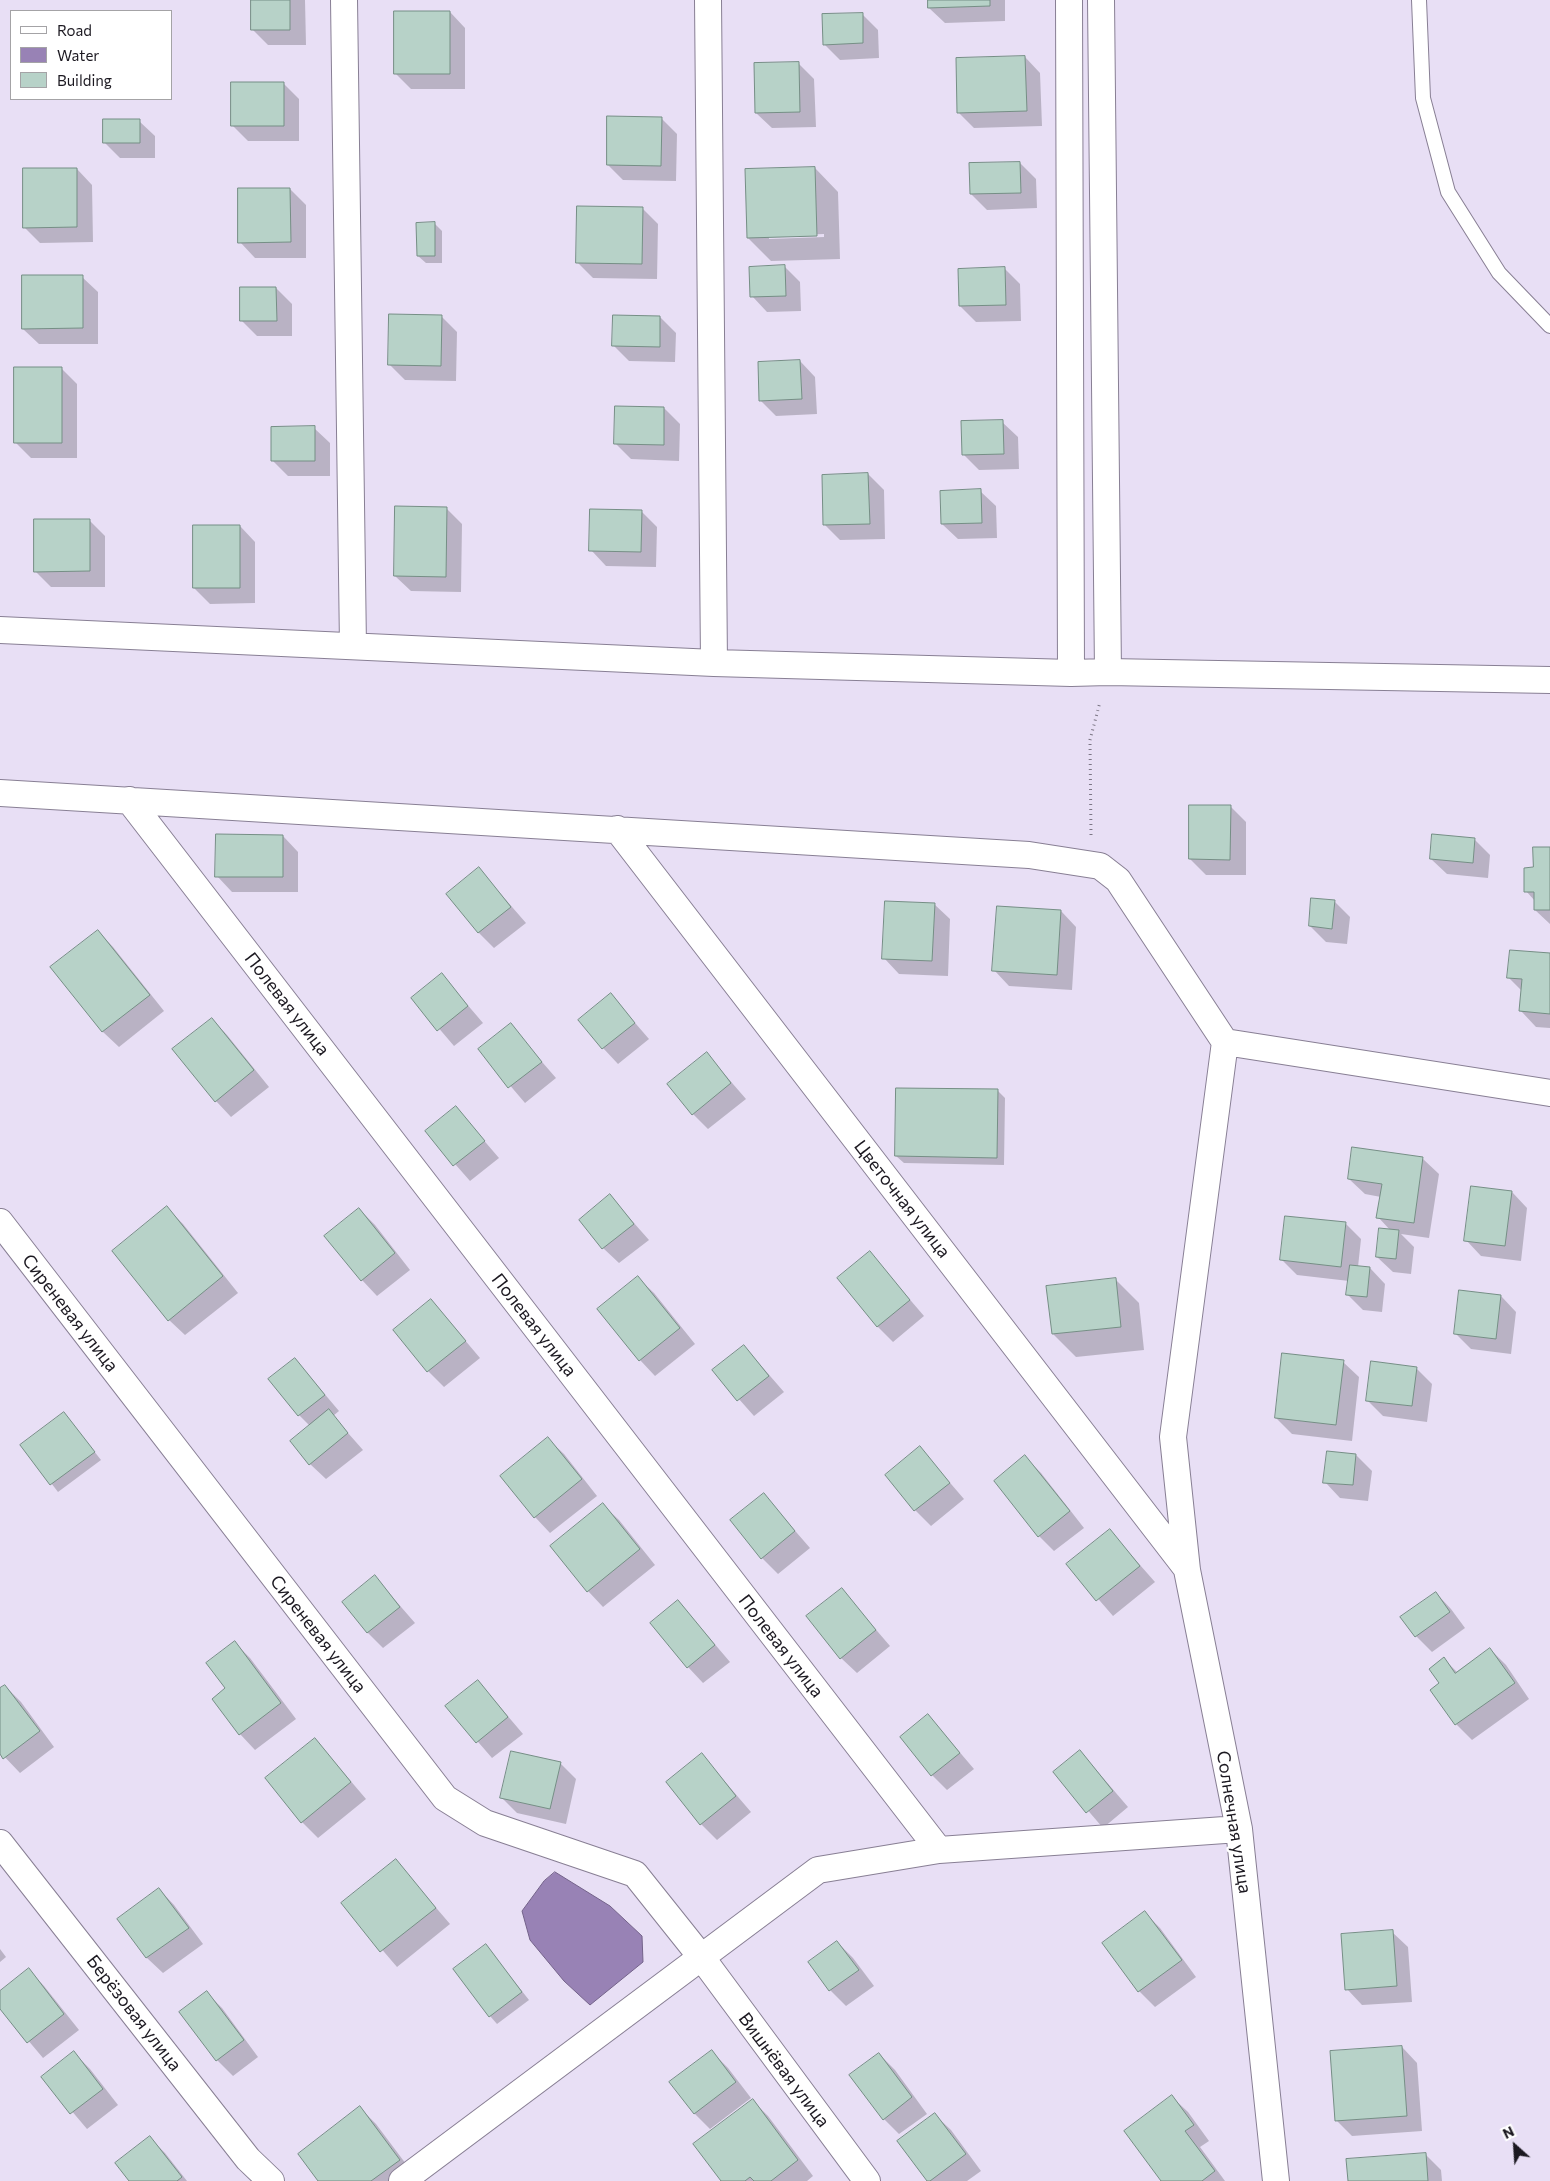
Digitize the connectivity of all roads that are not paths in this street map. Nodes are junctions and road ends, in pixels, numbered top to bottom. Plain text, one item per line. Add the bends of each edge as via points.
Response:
1 (344, 0) edge
2 (708, 0) edge
3 (1069, 0) edge
4 (1101, 0) edge
5 (1419, 0) edge
6 (1550, 326) edge
7 (0, 630) edge
8 (353, 646) junction
9 (714, 663) junction
10 (1108, 672) junction
11 (1071, 674) junction
12 (1550, 680) edge
13 (0, 793) edge
14 (129, 800) junction
15 (617, 829) junction
16 (1225, 1042) junction
17 (1550, 1093) edge
18 (0, 1222) edge
19 (1187, 1570) junction
20 (1239, 1829) junction
21 (0, 1843) edge
22 (939, 1850) junction
23 (702, 1958) junction
24 (271, 2181) edge
25 (402, 2181) edge
26 (867, 2181) edge
27 (1276, 2181) edge

1 - 8 street
2 - 9 street
3 - 11 street
4 - 10 street
5 - 6 lane via 1423,98 1448,192 1499,273
7 - 8 street
8 - 9 street
9 - 11 street
10 - 11 street
10 - 12 street
13 - 14 street
14 - 15 street
14 - 22 street, Полевая улица
15 - 16 street via 1029,855 1100,866 1118,880
15 - 19 street, Цветочная улица
16 - 17 street
16 - 19 street, Солнечная улица via 1173,1437
18 - 23 street, Сиреневая улица via 445,1798 485,1823 634,1874
19 - 20 street, Солнечная улица
20 - 22 street
20 - 27 street, Солнечная улица
21 - 24 street, Берёзовая улица via 248,2159
22 - 23 street via 818,1870
23 - 25 street
23 - 26 street, Вишнёвая улица

